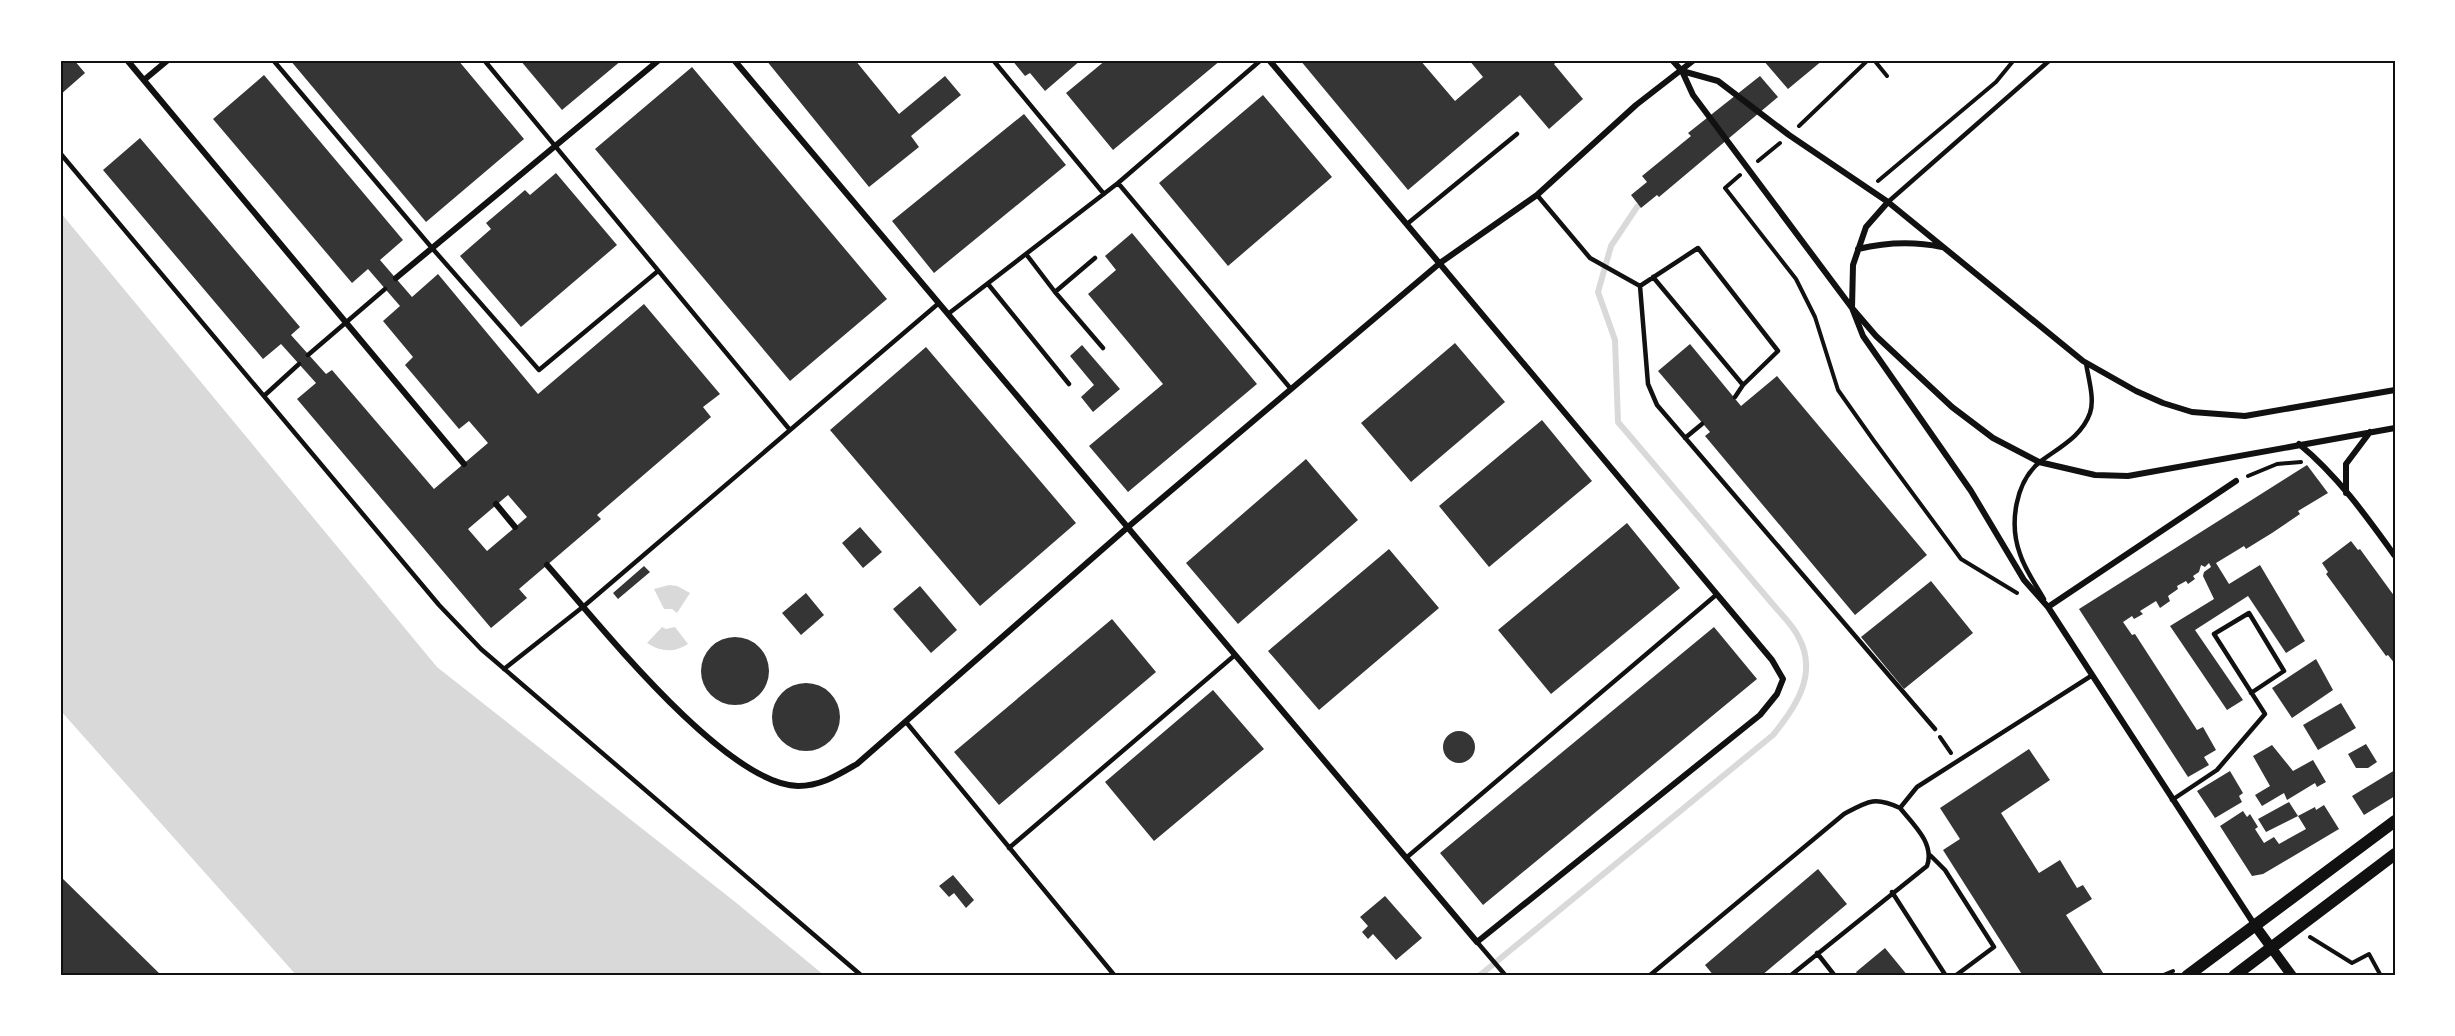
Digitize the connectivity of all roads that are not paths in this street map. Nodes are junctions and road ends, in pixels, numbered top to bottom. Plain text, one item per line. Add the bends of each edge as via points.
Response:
1 (127, 60) edge
2 (168, 60) edge
3 (273, 60) edge
4 (484, 60) edge
5 (659, 60) edge
6 (734, 60) edge
7 (993, 60) edge
8 (1261, 60) edge
9 (1269, 60) edge
10 (1672, 60) edge
11 (1694, 60) edge
12 (2050, 60) edge
13 (1682, 70) junction
14 (144, 80) junction
15 (1517, 134) dead end
16 (555, 146) junction
17 (60, 153) edge
18 (1118, 183) junction
19 (1104, 194) junction
20 (1537, 195) junction
21 (1888, 202) junction
22 (1407, 224) junction
23 (432, 248) junction
24 (1946, 248) junction
25 (1858, 249) junction
26 (1026, 254) junction
27 (1095, 258) dead end
28 (1440, 263) junction
29 (658, 271) junction
30 (1653, 277) junction
31 (396, 278) dead end
32 (988, 284) junction
33 (1640, 286) junction
34 (385, 289) dead end
35 (1055, 292) junction
36 (939, 303) junction
37 (1852, 308) junction
38 (948, 314) junction
39 (346, 322) junction
40 (1103, 348) dead end
41 (308, 355) dead end
42 (2086, 363) junction
43 (299, 364) dead end
44 (1069, 384) dead end
45 (1743, 385) junction
46 (1291, 389) junction
47 (2395, 390) edge
48 (265, 395) junction
49 (1735, 397) dead end
50 (1702, 424) dead end
51 (2395, 428) edge
52 (790, 430) junction
53 (2370, 432) junction
54 (1685, 438) junction
55 (2299, 444) junction
56 (2039, 462) junction
57 (464, 464) dead end
58 (2236, 481) road end
59 (2346, 493) junction
60 (496, 504) dead end
61 (515, 527) dead end
62 (1128, 527) junction
63 (2395, 556) edge
64 (547, 565) dead end
65 (1716, 595) junction
66 (584, 606) junction
67 (2048, 607) junction
68 (1235, 655) junction
69 (504, 669) junction
70 (2091, 676) junction
71 (2251, 693) junction
72 (906, 722) junction
73 (1935, 729) dead end
74 (2172, 800) junction
75 (1900, 808) junction
76 (2395, 821) edge
77 (1009, 848) junction
78 (2395, 854) edge
79 (1931, 856) junction
80 (1406, 858) junction
81 (1892, 892) junction
82 (2254, 924) junction
83 (1477, 942) junction
84 (2271, 948) junction
85 (1817, 953) junction
86 (862, 976) edge
87 (1115, 976) edge
88 (1506, 976) edge
89 (1649, 976) edge
90 (1790, 976) edge
91 (1835, 976) edge
92 (1946, 976) edge
93 (1955, 976) edge
94 (2187, 976) edge
95 (2234, 976) edge
96 (2292, 976) edge

1 - 14 street
2 - 14 street
3 - 23 lane
4 - 16 lane
5 - 16 street
6 - 36 street
7 - 19 lane
8 - 18 lane
9 - 22 street
10 - 13 street
11 - 13 street
12 - 21 lane
13 - 20 street via 1636,105
13 - 21 street via 1718,81
13 - 37 street via 1693,95
14 - 39 street
15 - 22 lane
16 - 23 street
16 - 29 lane
17 - 48 lane
18 - 19 lane
18 - 46 lane
19 - 26 lane
20 - 28 street
20 - 33 lane via 1590,258
21 - 24 street
21 - 25 street via 1866,227
22 - 28 street
23 - 29 lane via 538,370
23 - 31 street
24 - 25 street via 1903,242
24 - 42 street
25 - 37 street via 1853,265
26 - 32 lane
26 - 35 lane
27 - 35 lane
28 - 46 street
28 - 65 street
29 - 52 lane
30 - 33 lane
30 - 45 lane
30 - 45 lane via 1698,248 1778,351
32 - 38 lane
32 - 44 lane
33 - 54 lane via 1648,384 1657,405
34 - 39 lane
35 - 40 lane
36 - 38 street
36 - 52 lane
37 - 56 street via 1875,336 1952,407 1993,438
37 - 67 street via 1863,336 1971,491 2024,580
38 - 62 street
39 - 41 lane
39 - 57 street
42 - 47 street via 2163,403 2192,412 2222,415 2268,413
42 - 56 lane via 2091,412 2081,430
43 - 48 lane
45 - 49 lane
46 - 62 street
48 - 69 lane via 439,605
50 - 54 lane
51 - 53 street
52 - 66 lane
53 - 55 street
53 - 59 street via 2346,464
54 - 73 lane
55 - 56 street via 2128,476 2095,475
55 - 59 street via 2320,461
56 - 67 lane via 2025,479 2013,521 2020,554
58 - 67 street
59 - 63 street
60 - 61 street
62 - 68 street
62 - 72 street
64 - 66 street
65 - 80 lane
65 - 83 street via 1772,660 1783,680 1777,694 1760,715
66 - 69 lane
66 - 72 street via 669,704 737,760 776,782 797,786 823,783 857,764
67 - 70 street
68 - 77 lane
68 - 80 street
69 - 86 lane
70 - 74 street
70 - 75 lane via 1917,787
71 - 71 lane via 2214,634 2249,613 2284,671
71 - 74 lane via 2265,714 2217,770
72 - 77 lane
74 - 82 street
75 - 79 lane
75 - 89 lane via 1885,801 1869,801 1844,814
76 - 82 main road
77 - 87 lane
78 - 84 main road
79 - 81 lane via 1927,866
79 - 93 lane via 1945,870 1994,947
80 - 83 street
81 - 85 lane
81 - 92 lane
82 - 84 street
82 - 94 main road
83 - 88 lane
84 - 95 main road
84 - 96 street
85 - 90 lane
85 - 91 lane

